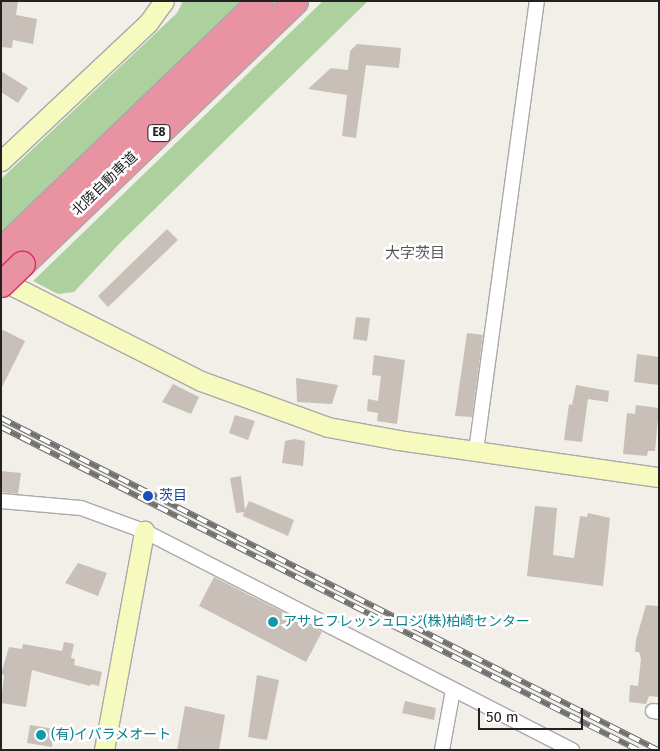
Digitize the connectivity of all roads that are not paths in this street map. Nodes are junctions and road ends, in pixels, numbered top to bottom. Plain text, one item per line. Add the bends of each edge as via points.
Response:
1 (164, 1) edge
2 (260, 1) edge
3 (295, 1) edge
4 (537, 1) edge
5 (1, 161) edge
6 (1, 250) edge
7 (1, 280) edge
8 (1, 284) edge
9 (476, 451) junction
10 (659, 477) edge
11 (1, 501) edge
12 (144, 532) junction
13 (453, 690) junction
14 (104, 750) edge
15 (442, 750) edge
16 (572, 750) edge

1 - 5 street via 148,24
2 - 6 highway, 北陸自動車道 / E8
3 - 8 highway, 北陸自動車道 / E8, bridge
4 - 9 street
7 - 9 street via 201,381 257,404 328,427
9 - 10 street
11 - 12 street via 81,508
12 - 13 street
12 - 14 street
13 - 15 street
13 - 16 street

